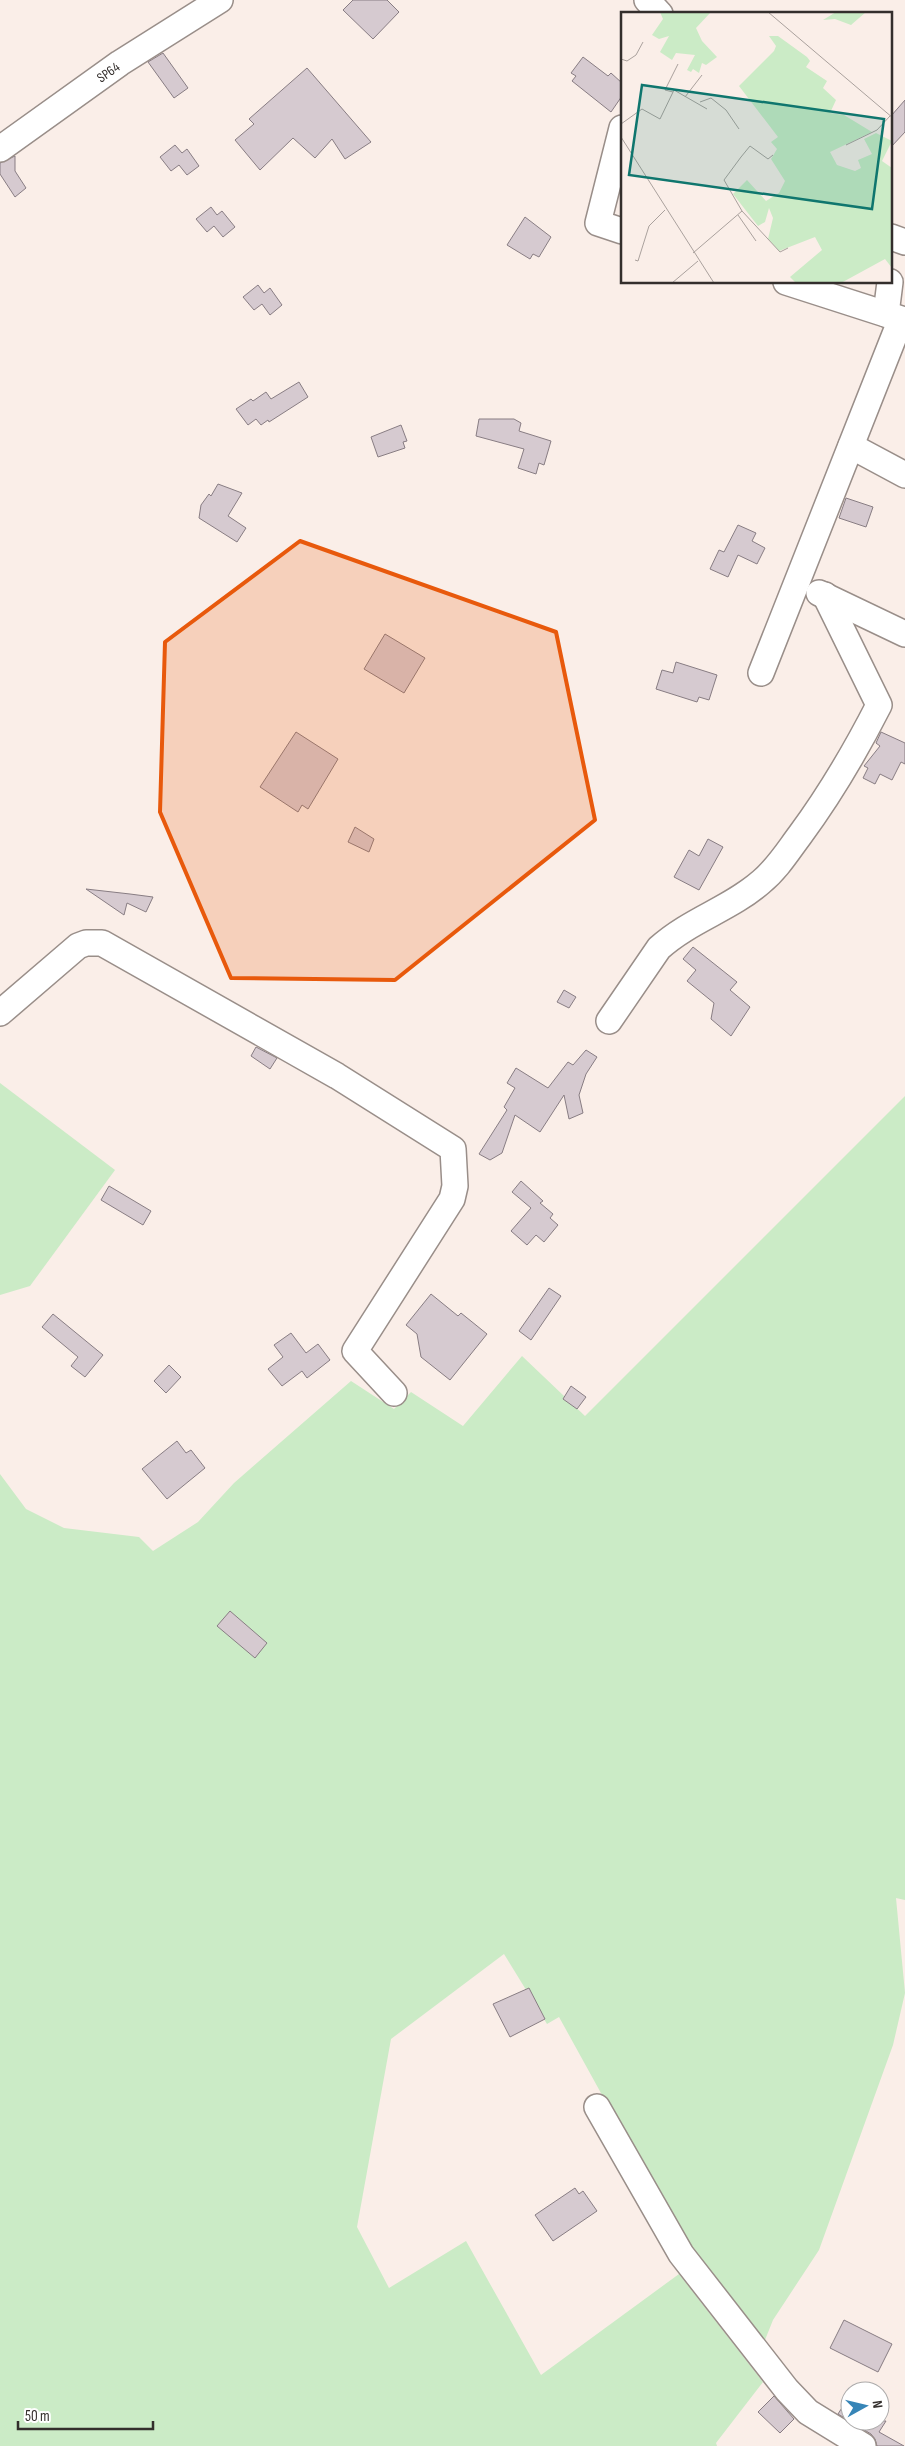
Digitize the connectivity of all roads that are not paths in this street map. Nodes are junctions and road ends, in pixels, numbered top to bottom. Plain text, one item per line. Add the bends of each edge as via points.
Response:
1 (220, 0) edge
2 (647, 0) edge
3 (658, 12) edge
4 (621, 132) edge
5 (0, 148) edge
6 (621, 231) edge
7 (892, 237) edge
8 (905, 242) edge
9 (792, 284) edge
10 (890, 284) edge
11 (886, 314) junction
12 (851, 446) junction
13 (905, 475) edge
14 (797, 582) junction
15 (825, 595) junction
16 (905, 634) edge
17 (761, 673) dead end
18 (0, 1013) edge
19 (609, 1021) dead end
20 (394, 1393) dead end
21 (597, 2108) dead end
22 (863, 2446) edge

1 - 5 street, SP64 / SP64 via 120,63
2 - 3 street
4 - 6 street via 598,223
7 - 8 street
9 - 11 street
10 - 11 street
11 - 12 street via 901,319
12 - 13 street
12 - 14 street
14 - 15 street
14 - 17 street
15 - 16 street
15 - 19 street via 879,705 830,794 774,870 747,894 696,920 659,948
18 - 20 street via 78,946 102,943 337,1076 453,1149 455,1186 452,1199 355,1351
21 - 22 street via 681,2254 781,2383 808,2412

